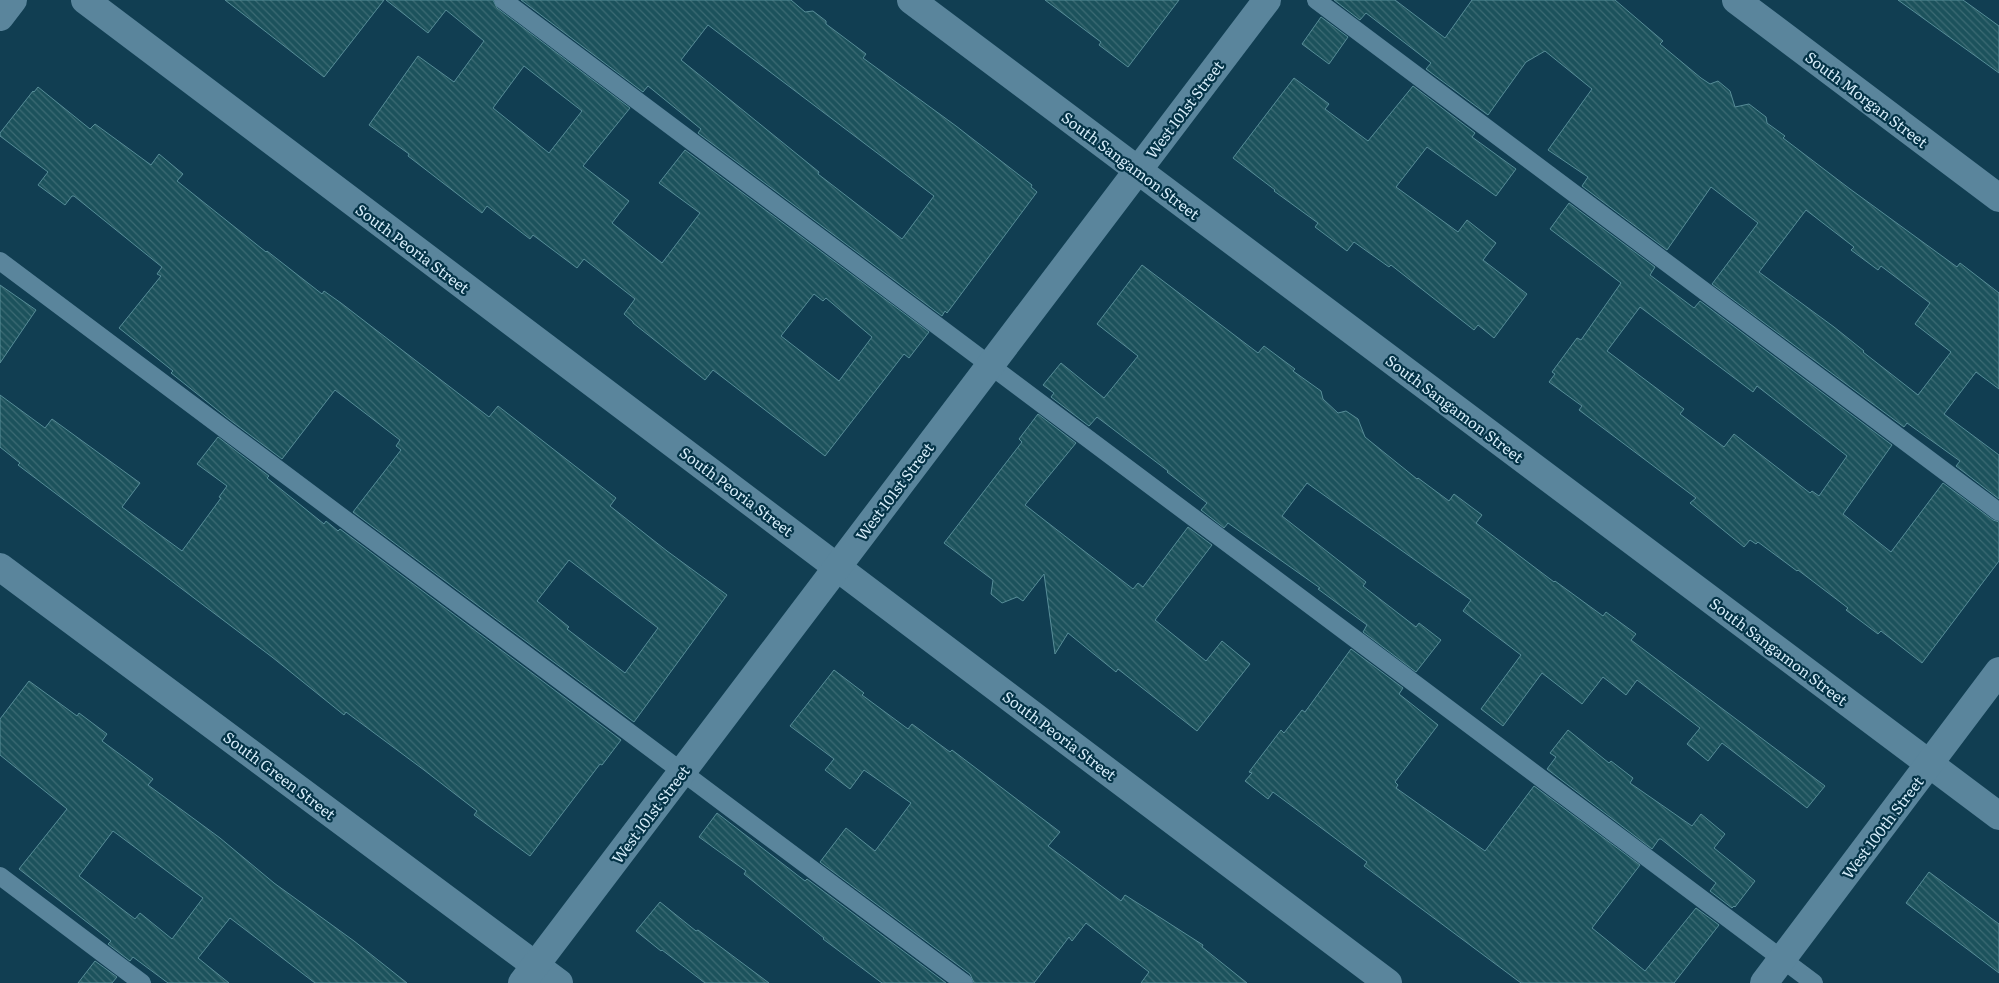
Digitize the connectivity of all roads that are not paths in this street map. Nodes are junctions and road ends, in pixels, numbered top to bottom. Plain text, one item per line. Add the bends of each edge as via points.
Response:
1 (13, 0) edge
2 (85, 0) edge
3 (503, 0) edge
4 (911, 0) edge
5 (1267, 0) edge
6 (1316, 0) edge
7 (1736, 0) edge
8 (0, 17) edge
9 (1138, 170) junction
10 (1999, 198) edge
11 (0, 261) edge
12 (990, 365) junction
13 (1999, 512) edge
14 (0, 567) edge
15 (837, 567) junction
16 (1999, 671) edge
17 (1930, 763) junction
18 (683, 771) junction
19 (1999, 816) edge
20 (0, 876) edge
21 (1782, 959) junction
22 (528, 974) edge
23 (142, 983) edge
24 (559, 983) edge
25 (964, 983) edge
26 (1388, 983) edge
27 (1764, 983) edge
28 (1814, 983) edge

1 - 8 street
2 - 15 street, South Peoria Street
3 - 12 lane
4 - 9 street, South Sangamon Street
5 - 9 street, West 101st Street
6 - 13 lane
7 - 10 street, South Morgan Street
9 - 12 street, West 101st Street
9 - 17 street, South Sangamon Street
11 - 18 lane
12 - 15 street, West 101st Street
12 - 21 lane
14 - 22 street, South Green Street
15 - 18 street, West 101st Street
15 - 26 street, South Peoria Street
16 - 17 street, West 100th Street
17 - 19 street, South Sangamon Street
17 - 21 street, West 100th Street
18 - 22 street, West 101st Street
18 - 25 lane
20 - 23 lane
21 - 27 street, West 100th Street
21 - 28 lane
22 - 24 street, South Green Street

